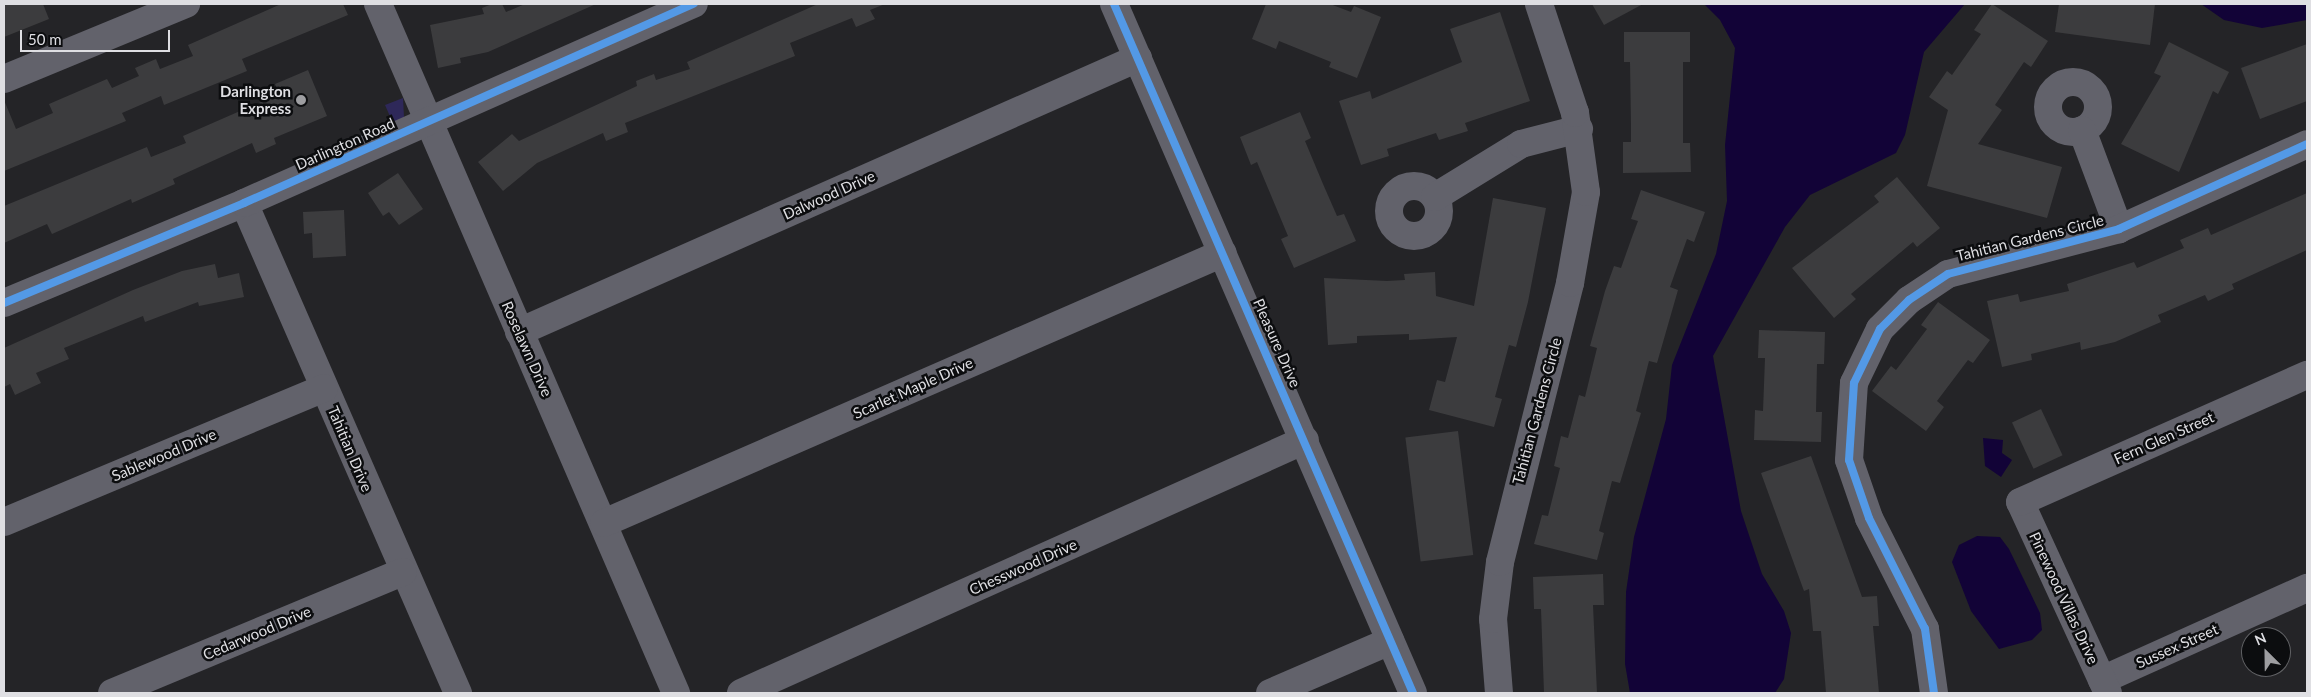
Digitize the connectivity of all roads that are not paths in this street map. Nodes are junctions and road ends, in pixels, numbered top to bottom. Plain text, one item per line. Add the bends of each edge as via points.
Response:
1 (186, 4) edge
2 (378, 4) edge
3 (694, 4) edge
4 (1114, 4) edge
5 (1539, 4) edge
6 (1138, 58) junction
7 (4, 79) edge
8 (430, 122) junction
9 (1579, 129) junction
10 (2082, 130) dead end
11 (2307, 144) edge
12 (1435, 197) dead end
13 (244, 203) junction
14 (2119, 229) junction
15 (1223, 253) junction
16 (4, 303) edge
17 (519, 332) junction
18 (2307, 375) edge
19 (324, 388) junction
20 (1305, 440) junction
21 (2020, 502) joint
22 (4, 522) edge
23 (604, 523) junction
24 (403, 572) junction
25 (2307, 588) edge
26 (1390, 640) junction
27 (2105, 687) edge
28 (112, 693) edge
29 (458, 693) edge
30 (676, 693) edge
31 (741, 693) edge
32 (1270, 693) edge
33 (1413, 693) edge
34 (1499, 693) edge
35 (1934, 693) edge

1 - 7 street
2 - 8 street, Roselawn Drive
3 - 8 street, Darlington Road
4 - 6 street, Pleasure Drive
5 - 9 street, Tahitian Gardens Circle
6 - 15 street, Pleasure Drive
6 - 17 street, Dalwood Drive
8 - 13 street, Darlington Road
8 - 17 street, Roselawn Drive
9 - 12 street via 1521,144
9 - 34 street, Tahitian Gardens Circle via 1584,219 1500,562 1494,619
10 - 14 street, Tahitian Gardens Circle
11 - 14 street, Tahitian Gardens Circle
13 - 16 street, Darlington Road
13 - 19 street, Tahitian Drive
14 - 35 street, Tahitian Gardens Circle via 1948,274 1894,314 1861,362 1850,400 1849,460 1869,518 1925,629
15 - 20 street, Pleasure Drive
15 - 23 street, Scarlet Maple Drive
17 - 23 street, Roselawn Drive
18 - 21 street, Fern Glen Street
19 - 22 street, Sablewood Drive
19 - 24 street, Tahitian Drive
20 - 26 street, Pleasure Drive
20 - 31 street, Chesswood Drive
21 - 27 street, Pinewood Villas Drive
23 - 30 street, Roselawn Drive
24 - 28 street, Cedarwood Drive
24 - 29 street, Tahitian Drive
25 - 27 street, Sussex Street
26 - 32 street
26 - 33 street, Pleasure Drive

